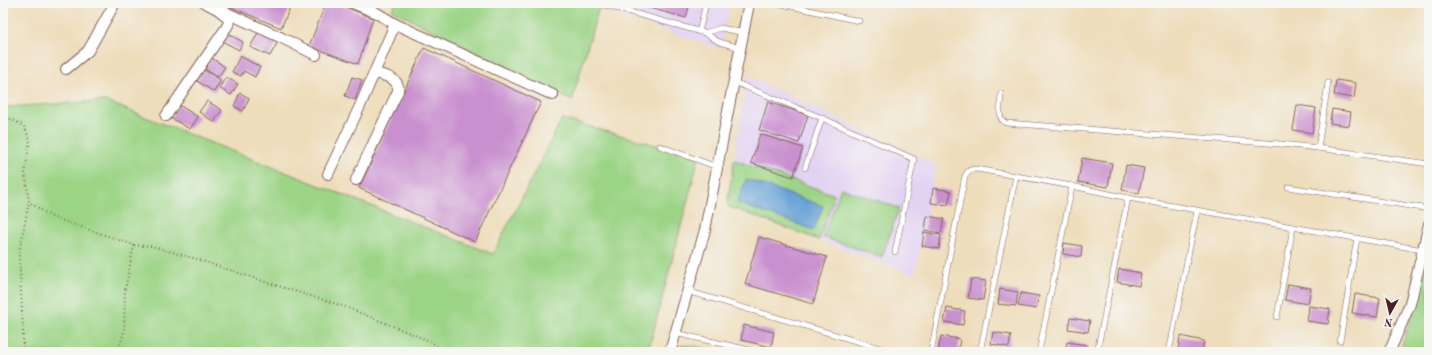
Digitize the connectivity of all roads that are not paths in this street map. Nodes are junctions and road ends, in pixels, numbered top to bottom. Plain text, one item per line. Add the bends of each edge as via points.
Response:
1 (115, 3) edge
2 (204, 3) edge
3 (353, 3) edge
4 (706, 3) edge
5 (749, 3) edge
6 (777, 3) edge
7 (606, 6) dead end
8 (220, 10) junction
9 (859, 21) dead end
10 (394, 24) junction
11 (699, 32) junction
12 (744, 33) junction
13 (705, 34) junction
14 (741, 48) junction
15 (316, 55) dead end
16 (66, 69) dead end
17 (374, 72) junction
18 (734, 82) junction
19 (1328, 83) dead end
20 (1001, 94) dead end
21 (553, 95) dead end
22 (166, 116) dead end
23 (822, 118) junction
24 (660, 146) dead end
25 (1318, 148) junction
26 (1429, 164) edge
27 (717, 167) junction
28 (805, 168) dead end
29 (328, 174) dead end
30 (1016, 176) junction
31 (356, 180) dead end
32 (1072, 186) junction
33 (1288, 187) dead end
34 (1128, 198) junction
35 (1429, 209) edge
36 (1197, 211) junction
37 (1429, 224) edge
38 (1293, 227) junction
39 (1357, 238) junction
40 (1423, 250) junction
41 (895, 252) dead end
42 (687, 291) junction
43 (1277, 317) dead end
44 (675, 333) junction
45 (1340, 341) dead end
46 (670, 352) edge
47 (758, 352) edge
48 (893, 352) edge
49 (931, 352) edge
50 (980, 352) edge
51 (1039, 352) edge
52 (1098, 352) edge
53 (1169, 352) edge
54 (1388, 352) edge

1 - 16 street via 88,51
2 - 8 street
3 - 10 street via 375,12
4 - 11 lane
5 - 12 street
6 - 9 lane
7 - 11 lane
8 - 15 street
8 - 22 street via 229,20 228,25
10 - 17 street
10 - 21 street
11 - 13 lane
12 - 13 lane via 721,28
12 - 14 street
13 - 14 lane via 719,42
14 - 18 street
17 - 29 street
17 - 31 street via 396,81 399,85
18 - 23 lane
18 - 27 street
19 - 25 lane
20 - 25 lane via 1000,117 1006,123
23 - 28 lane
23 - 41 lane via 914,159
24 - 27 lane
25 - 26 lane
27 - 42 street via 705,230
30 - 32 lane
30 - 49 lane via 977,169 967,172
30 - 50 lane
32 - 34 lane
32 - 51 lane
33 - 35 lane
34 - 36 lane
34 - 52 lane
36 - 38 lane
36 - 53 lane
37 - 40 street
38 - 39 lane
38 - 43 lane
39 - 40 lane
39 - 45 lane
40 - 54 street via 1410,304
42 - 44 street
42 - 48 lane
44 - 46 street
44 - 47 lane

